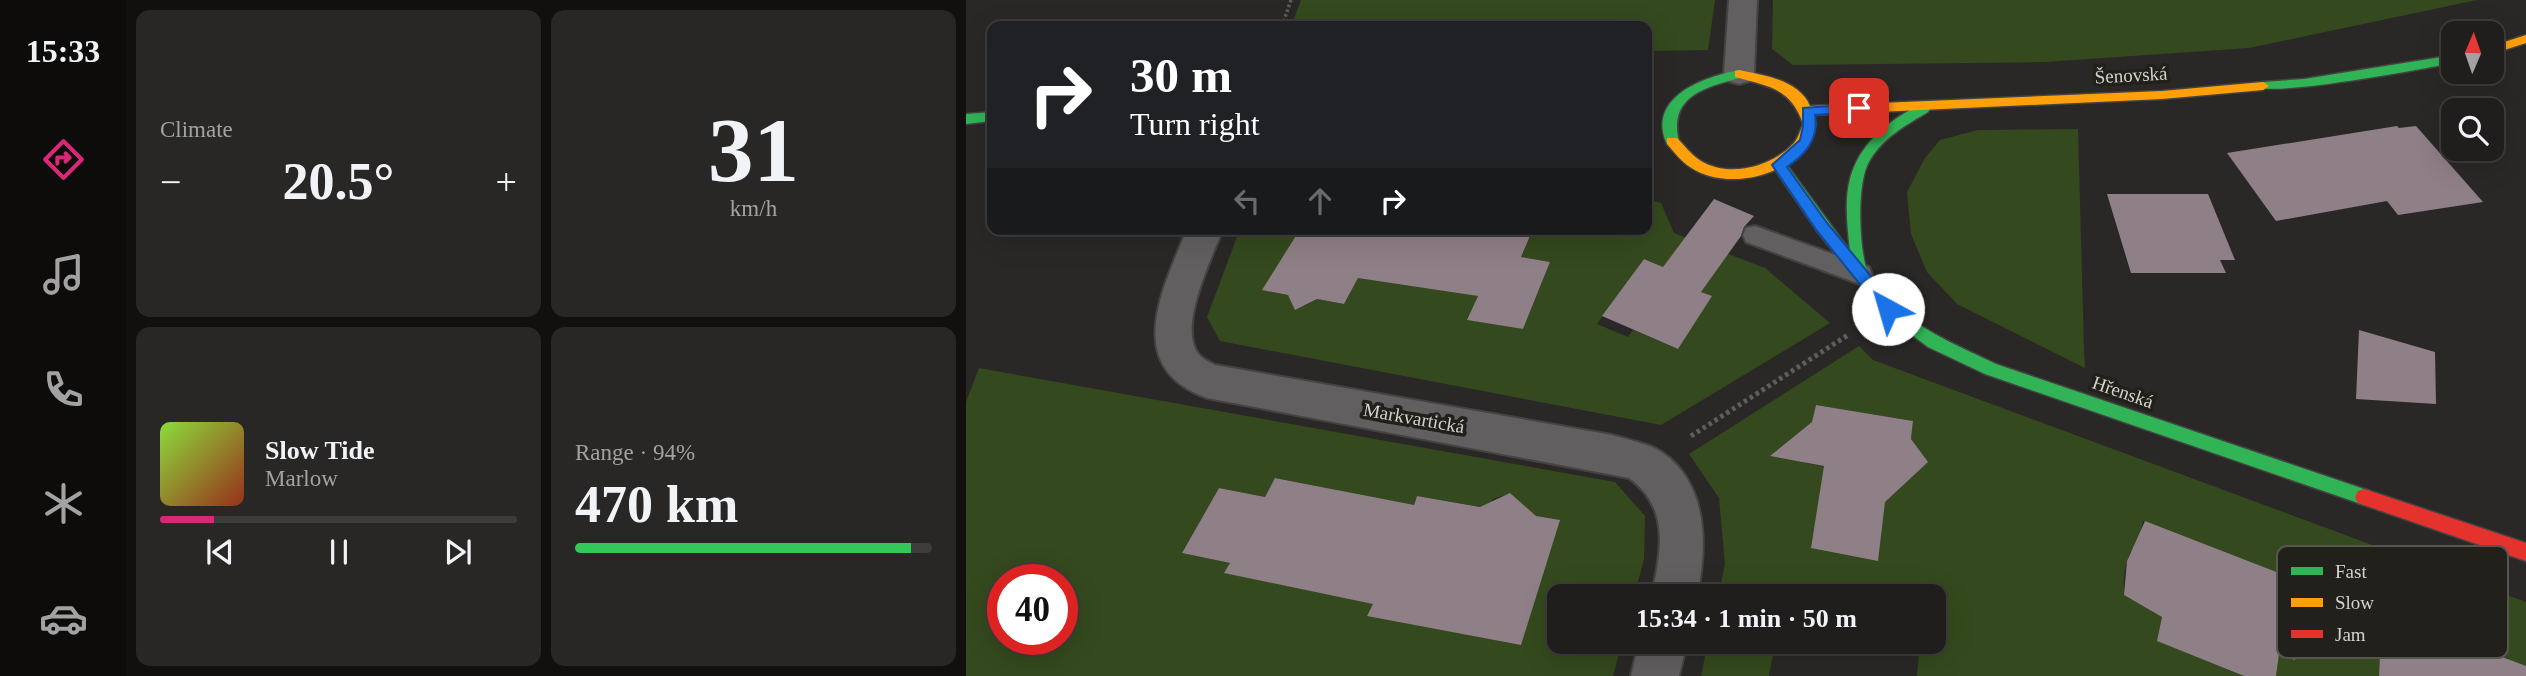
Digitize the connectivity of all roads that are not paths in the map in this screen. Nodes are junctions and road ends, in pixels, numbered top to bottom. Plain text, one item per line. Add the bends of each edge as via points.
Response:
1 (1743, 0) edge
2 (2526, 39) edge
3 (2504, 46) edge
4 (2441, 62) edge
5 (1739, 74) junction
6 (1935, 104) junction
7 (1808, 111) junction
8 (987, 118) edge
9 (966, 120) edge
10 (1779, 165) junction
11 (1203, 235) edge
12 (1755, 235) dead end
13 (1860, 274) junction
14 (2526, 552) edge
15 (1677, 584) edge
16 (1660, 654) edge
17 (1655, 676) edge

1 - 5 street
2 - 3 street
4 - 6 street, Šenovská via 2278,85 2162,95
5 - 7 street via 1779,83 1802,100
5 - 10 street via 1697,84 1663,116 1668,128 1679,151 1707,168 1744,174
6 - 7 street, Šenovská
6 - 13 street via 1880,132 1862,153 1853,186
7 - 10 street via 1806,141
8 - 9 street
10 - 13 street, Hřenská
11 - 15 street, Markvartická via 1173,315 1172,340 1185,366 1207,381 1612,454 1646,466 1667,485 1678,506 1684,537
12 - 13 lane
13 - 14 street, Hřenská via 1888,309 1934,342 1991,369
16 - 17 street

